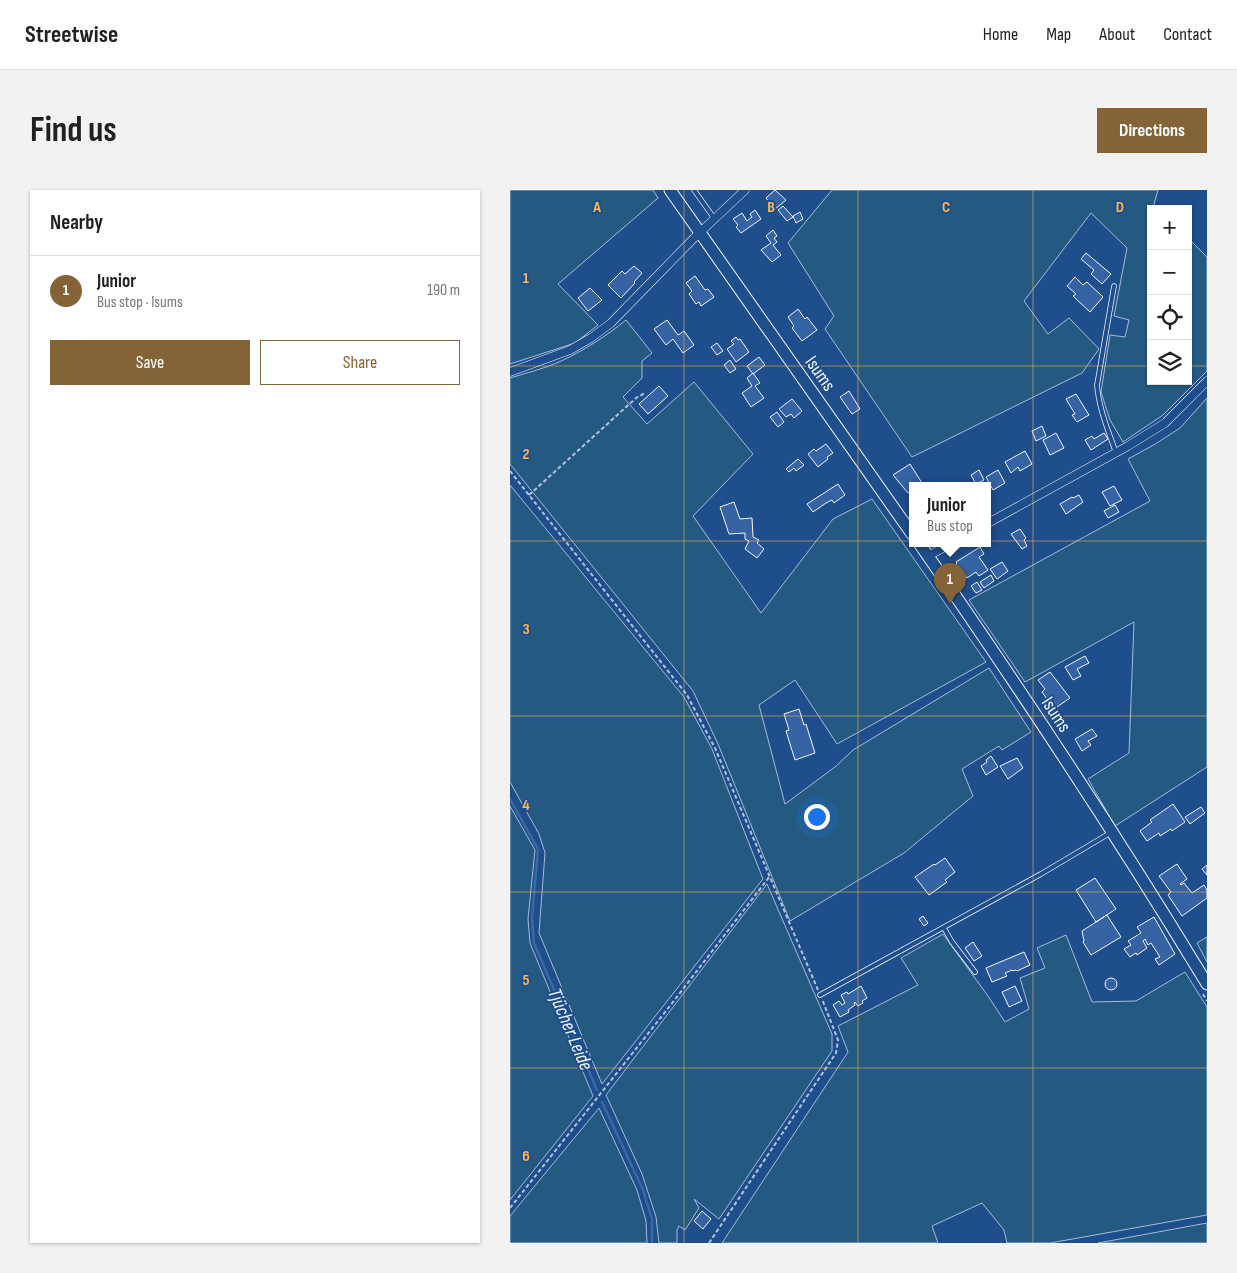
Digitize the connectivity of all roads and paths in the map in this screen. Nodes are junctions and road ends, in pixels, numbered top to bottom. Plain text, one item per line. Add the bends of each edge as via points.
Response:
1 (670, 190) edge
2 (694, 190) edge
3 (745, 190) edge
4 (714, 218) junction
5 (700, 232) junction
6 (1114, 286) dead end
7 (510, 372) edge
8 (1207, 381) edge
9 (645, 393) dead end
10 (1116, 453) junction
11 (510, 472) edge
12 (529, 495) junction
13 (991, 521) edge
14 (909, 530) edge
15 (922, 547) edge
16 (945, 547) edge
17 (928, 556) junction
18 (1112, 832) junction
19 (770, 876) junction
20 (944, 928) junction
21 (975, 972) dead end
22 (1204, 986) edge
23 (820, 995) junction
24 (1207, 1001) edge
25 (510, 1208) edge
26 (710, 1243) edge

1 - 5 main road, Isums
2 - 4 lane
3 - 4 street
4 - 5 street
5 - 7 street via 611,323 591,338 570,350
5 - 14 main road, Isums
6 - 10 lane via 1097,385 1100,407
8 - 10 street via 1165,423
9 - 12 path
10 - 13 street
11 - 12 path
12 - 19 path via 687,695 715,748
15 - 17 main road, Isums
16 - 17 street
17 - 18 main road, Isums
18 - 20 lane
18 - 22 main road, Isums
19 - 23 path
19 - 25 path
20 - 21 lane
20 - 23 lane
22 - 24 path
23 - 26 path via 838,1040 836,1053

